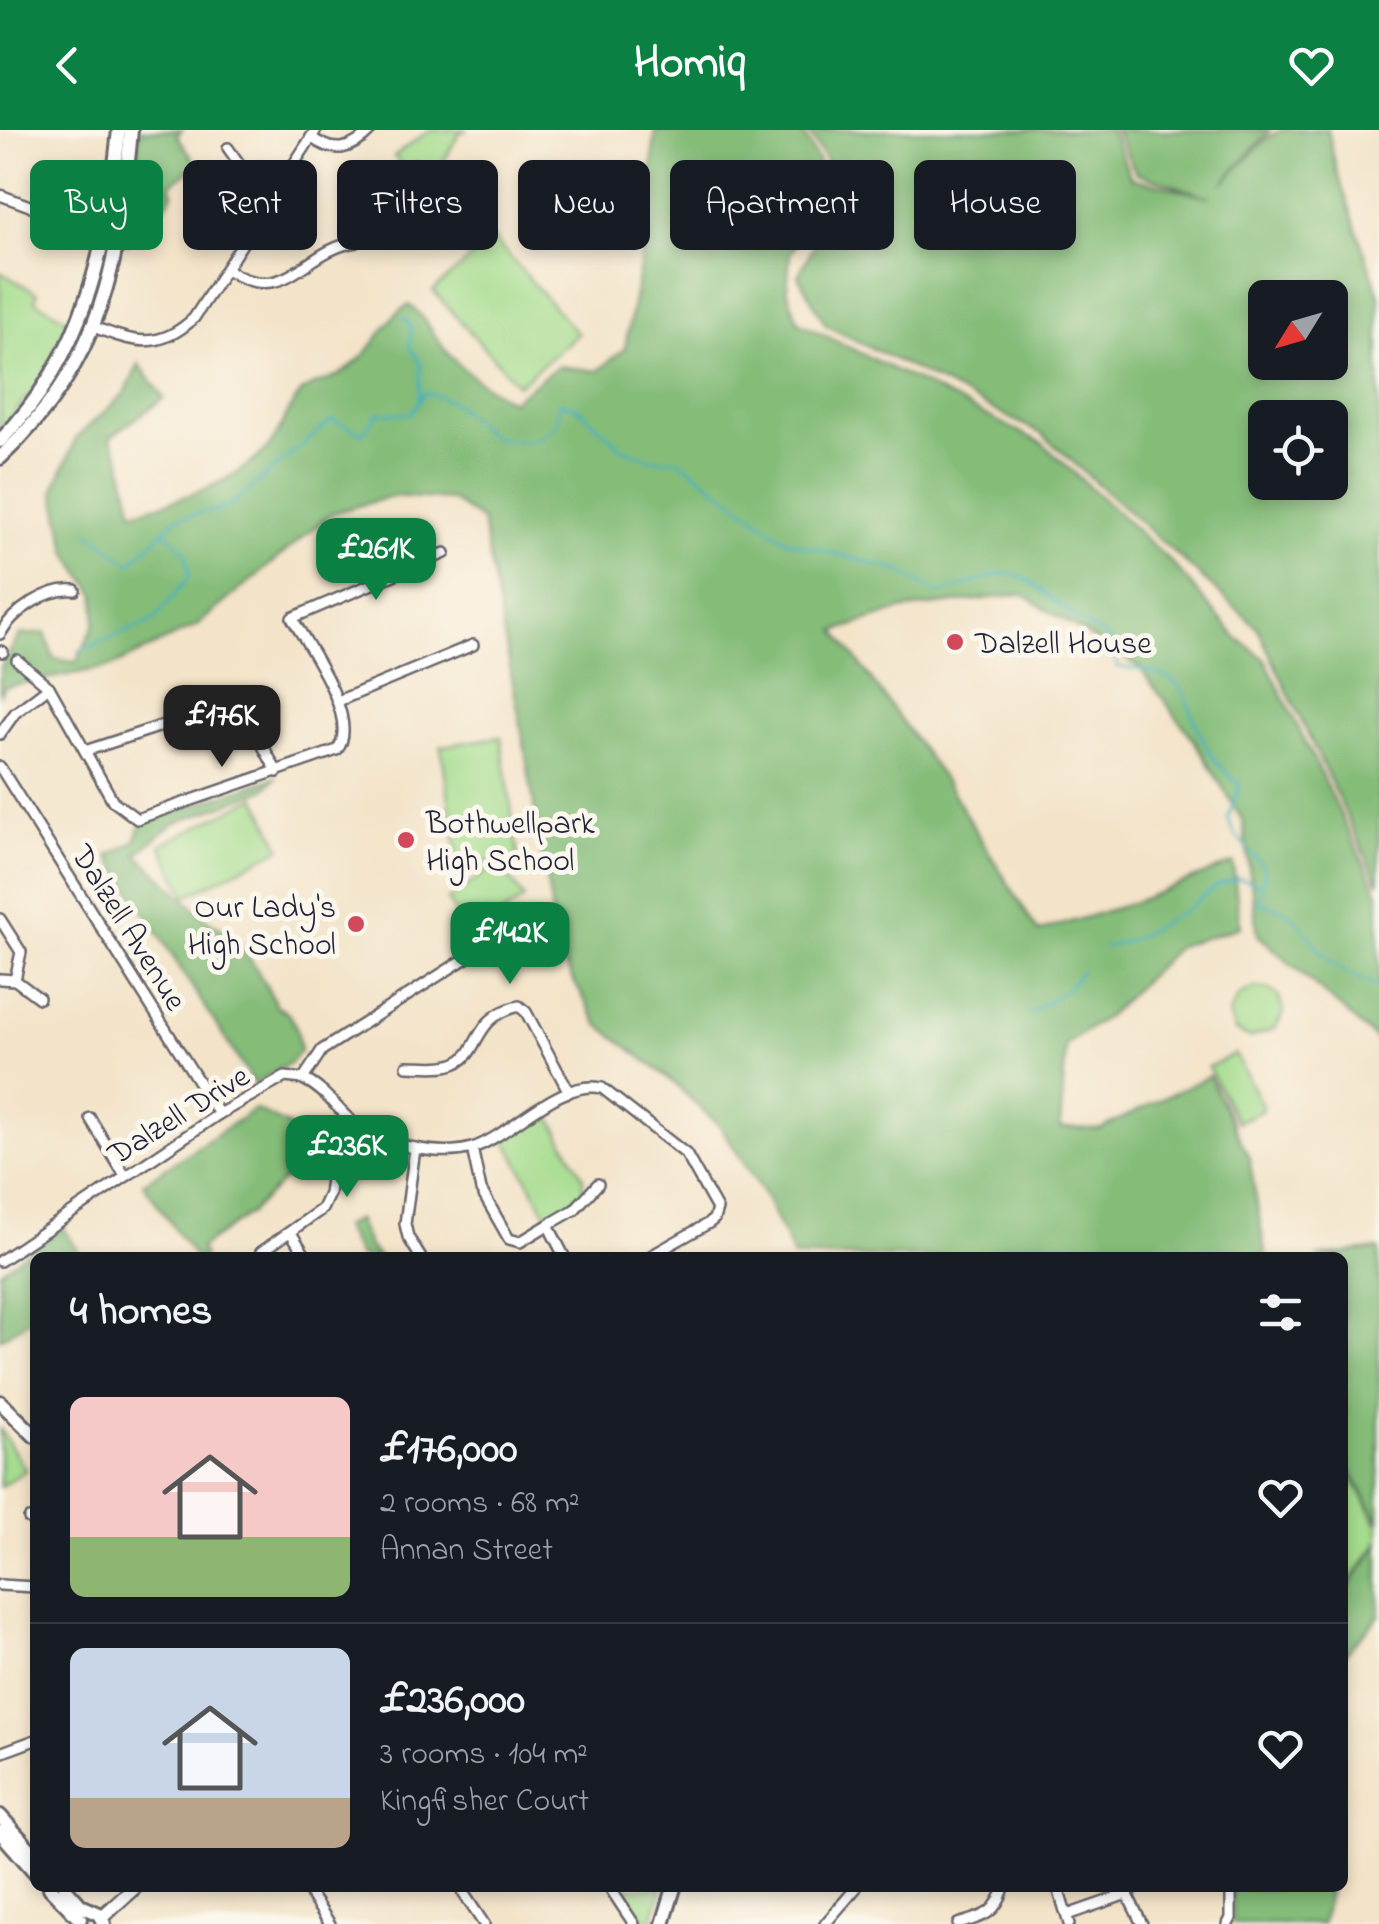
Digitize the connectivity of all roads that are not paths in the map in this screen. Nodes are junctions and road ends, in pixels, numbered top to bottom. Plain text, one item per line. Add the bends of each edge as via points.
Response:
1 (119, 130) edge
2 (131, 130) edge
3 (371, 130) edge
4 (314, 134) edge
5 (228, 148) dead end
6 (117, 160) edge
7 (126, 160) edge
8 (237, 160) edge
9 (297, 160) edge
10 (0, 195) edge
11 (30, 206) edge
12 (337, 246) edge
13 (108, 250) edge
14 (110, 250) edge
15 (238, 250) edge
16 (226, 269) junction
17 (78, 320) junction
18 (94, 327) junction
19 (0, 440) edge
20 (0, 458) edge
21 (445, 553) dead end
22 (75, 590) dead end
23 (0, 634) edge
24 (473, 646) dead end
25 (17, 660) dead end
26 (49, 687) junction
27 (338, 701) junction
28 (0, 734) edge
29 (85, 750) junction
30 (0, 767) edge
31 (277, 772) junction
32 (528, 918) dead end
33 (0, 919) edge
34 (0, 979) edge
35 (15, 980) junction
36 (39, 998) dead end
37 (407, 1066) dead end
38 (304, 1079) junction
39 (570, 1092) junction
40 (219, 1114) junction
41 (90, 1118) dead end
42 (352, 1125) junction
43 (416, 1148) junction
44 (472, 1148) junction
45 (125, 1176) junction
46 (598, 1184) dead end
47 (548, 1225) junction
48 (291, 1233) junction
49 (261, 1252) edge
50 (303, 1252) edge
51 (418, 1252) edge
52 (563, 1252) edge
53 (658, 1252) edge
54 (0, 1261) edge
55 (0, 1402) edge
56 (30, 1431) edge
57 (0, 1585) edge
58 (30, 1587) edge
59 (30, 1742) edge
60 (0, 1752) edge
61 (0, 1816) edge
62 (0, 1832) edge
63 (30, 1849) edge
64 (30, 1866) edge
65 (55, 1892) edge
66 (67, 1892) edge
67 (128, 1892) edge
68 (309, 1892) edge
69 (463, 1892) edge
70 (613, 1892) edge
71 (673, 1892) edge
72 (853, 1892) edge
73 (1003, 1892) edge
74 (1059, 1892) edge
75 (1129, 1892) edge
76 (1131, 1892) edge
77 (1232, 1892) edge
78 (91, 1919) edge
79 (1068, 1920) edge
80 (330, 1924) edge
81 (484, 1924) edge
82 (634, 1924) edge
83 (664, 1924) edge
84 (825, 1924) edge
85 (958, 1924) edge
86 (1142, 1924) edge
87 (1228, 1924) edge

1 - 6 main road
2 - 7 main road
3 - 4 street via 333,150
4 - 9 street
5 - 8 street
10 - 11 street
12 - 16 street via 266,284
13 - 17 main road
14 - 18 main road
15 - 16 street
16 - 18 street via 194,318 169,338 142,342
17 - 18 street
17 - 19 main road via 42,389
18 - 20 main road via 50,402
21 - 27 street via 292,618
22 - 23 street via 45,596
24 - 27 street
25 - 26 street
26 - 28 street via 15,712
26 - 29 street
27 - 31 street via 344,738 337,750
29 - 31 street via 219,707 248,718
29 - 31 street via 113,801 137,818
30 - 40 street, Dalzell Avenue
32 - 38 street, Dalzell Drive via 322,1050
33 - 35 street via 22,952
34 - 35 street
35 - 36 street
37 - 39 street via 456,1063 488,1020 518,1006
38 - 40 street, Dalzell Drive via 286,1077
38 - 42 street
39 - 44 street
39 - 53 street via 588,1086 610,1093 686,1154 714,1203 714,1220
40 - 45 street, Dalzell Drive
41 - 45 street
42 - 43 street
42 - 48 street via 338,1142 322,1209
43 - 44 street
43 - 51 street via 405,1224
44 - 47 street via 481,1190 509,1239 520,1242
45 - 54 street, Dalzell Drive
46 - 47 street
47 - 52 street
48 - 49 street
48 - 50 street
55 - 56 main road
57 - 58 street
59 - 60 street
61 - 63 main road
62 - 64 main road
65 - 78 main road
66 - 78 main road
67 - 78 main road
68 - 80 street
69 - 81 street
70 - 82 street
71 - 83 main road
72 - 84 street
73 - 85 street via 983,1917
74 - 79 street
75 - 79 street
76 - 86 street
77 - 87 street

